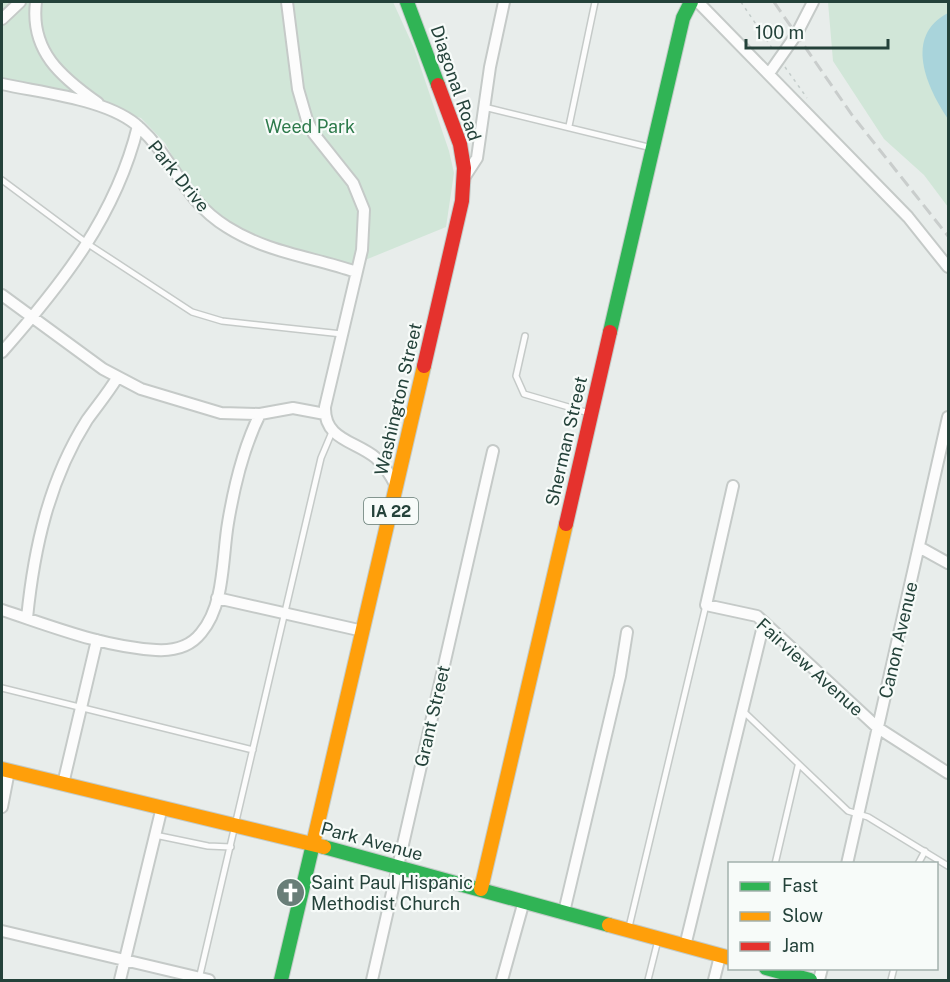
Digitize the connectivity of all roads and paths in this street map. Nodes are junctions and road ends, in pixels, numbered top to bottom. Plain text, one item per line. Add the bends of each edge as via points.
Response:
1 (20, 2) edge
2 (36, 2) edge
3 (287, 2) edge
4 (407, 2) edge
5 (504, 2) edge
6 (595, 2) edge
7 (691, 2) edge
8 (698, 2) edge
9 (741, 2) edge
10 (813, 2) edge
11 (2, 19) edge
12 (779, 58) junction
13 (770, 72) junction
14 (2, 84) edge
15 (809, 101) dead end
16 (484, 107) junction
17 (106, 109) junction
18 (138, 126) junction
19 (569, 126) junction
20 (654, 149) junction
21 (464, 178) junction
22 (2, 180) edge
23 (87, 244) junction
24 (948, 267) edge
25 (356, 272) junction
26 (2, 295) edge
27 (33, 317) junction
28 (342, 334) junction
29 (525, 336) dead end
30 (2, 352) edge
31 (117, 378) junction
32 (591, 413) junction
33 (260, 414) junction
34 (325, 414) junction
35 (948, 417) edge
36 (332, 432) junction
37 (494, 451) dead end
38 (396, 486) junction
39 (733, 486) dead end
40 (919, 548) junction
41 (948, 563) edge
42 (217, 598) junction
43 (706, 605) junction
44 (2, 610) edge
45 (284, 613) junction
46 (27, 618) junction
47 (764, 622) junction
48 (363, 631) junction
49 (627, 632) dead end
50 (97, 640) junction
51 (2, 688) edge
52 (81, 708) junction
53 (741, 710) junction
54 (878, 728) junction
55 (252, 750) junction
56 (798, 766) junction
57 (5, 770) edge
58 (948, 773) edge
59 (63, 784) junction
60 (2, 807) edge
61 (162, 807) junction
62 (858, 815) junction
63 (235, 825) junction
64 (155, 835) junction
65 (313, 844) junction
66 (231, 847) junction
67 (925, 851) junction
68 (776, 862) edge
69 (847, 862) edge
70 (919, 862) edge
71 (399, 866) junction
72 (948, 866) edge
73 (481, 889) junction
74 (524, 901) junction
75 (564, 912) junction
76 (628, 930) junction
77 (2, 931) edge
78 (659, 939) junction
79 (685, 946) junction
80 (725, 957) edge
81 (125, 960) junction
82 (769, 970) edge
83 (790, 978) edge
84 (203, 980) edge
85 (120, 981) edge
86 (281, 981) edge
87 (372, 981) edge
88 (502, 981) edge
89 (648, 981) edge
90 (714, 981) edge
91 (810, 981) edge

1 - 11 street
2 - 17 street via 37,34 49,62
3 - 25 street via 304,114 361,199 364,233
4 - 21 main road, Diagonal Road / IA 22 via 455,125
5 - 16 street, Washington Street
6 - 19 lane
7 - 20 main road, Sherman Street via 683,18
8 - 13 street
9 - 12 path
10 - 12 street
12 - 13 street
12 - 15 path
13 - 24 street via 908,217
14 - 17 street, Park Drive
16 - 19 lane
16 - 21 street, Washington Street via 477,158
17 - 18 street, Park Drive
18 - 23 street via 111,205
18 - 25 street, Park Drive via 198,204 227,228 288,255
19 - 20 lane
20 - 32 main road, Sherman Street
21 - 38 main road, Washington Street / IA 22 via 462,201
22 - 23 lane
23 - 27 street
23 - 28 lane via 192,312 222,321
25 - 28 street
26 - 27 street
27 - 30 street
27 - 31 street
28 - 34 street
29 - 32 lane via 516,376 524,394
31 - 33 street via 221,413
31 - 46 street via 87,420 50,499 35,555
32 - 73 main road, Sherman Street
33 - 34 street via 293,408
33 - 42 street via 234,490
34 - 36 street
35 - 40 street, Canon Avenue
36 - 38 street via 376,458
36 - 45 lane via 321,458
37 - 71 street, Grant Street
38 - 48 main road, Washington Street / IA 22
39 - 43 street
40 - 41 street
40 - 54 street, Canon Avenue
42 - 45 street
42 - 50 street via 202,633 178,648 157,650
43 - 47 street, Fairview Avenue via 752,615
43 - 76 lane
44 - 46 street
45 - 48 street
45 - 55 lane
46 - 50 street
47 - 53 street
47 - 54 street, Fairview Avenue
48 - 65 main road, Washington Street / IA 22
49 - 75 street
50 - 52 street
51 - 52 lane
52 - 55 lane
52 - 59 street
53 - 56 lane
53 - 79 street
54 - 58 street, Fairview Avenue
54 - 62 street, Canon Avenue
55 - 63 lane
56 - 62 lane via 848,811
56 - 68 lane
57 - 59 main road, Park Avenue
57 - 60 street
59 - 61 main road, Park Avenue
61 - 63 main road, Park Avenue
61 - 64 street
62 - 67 lane
62 - 69 street, Canon Avenue
63 - 65 main road, Park Avenue
63 - 66 lane
64 - 66 lane
64 - 81 street
65 - 71 main road, Park Avenue
65 - 86 main road, Washington Street
66 - 84 lane
67 - 70 lane
67 - 72 lane
71 - 73 main road, Park Avenue
71 - 87 street, Grant Street
73 - 74 main road, Park Avenue
74 - 75 main road, Park Avenue
74 - 88 street
75 - 76 main road, Park Avenue
76 - 78 main road, Park Avenue
77 - 81 street
78 - 79 main road, Park Avenue
78 - 89 lane
79 - 80 main road, Park Avenue
80 - 90 street
81 - 84 street
81 - 85 street
82 - 83 main road
83 - 91 main road

